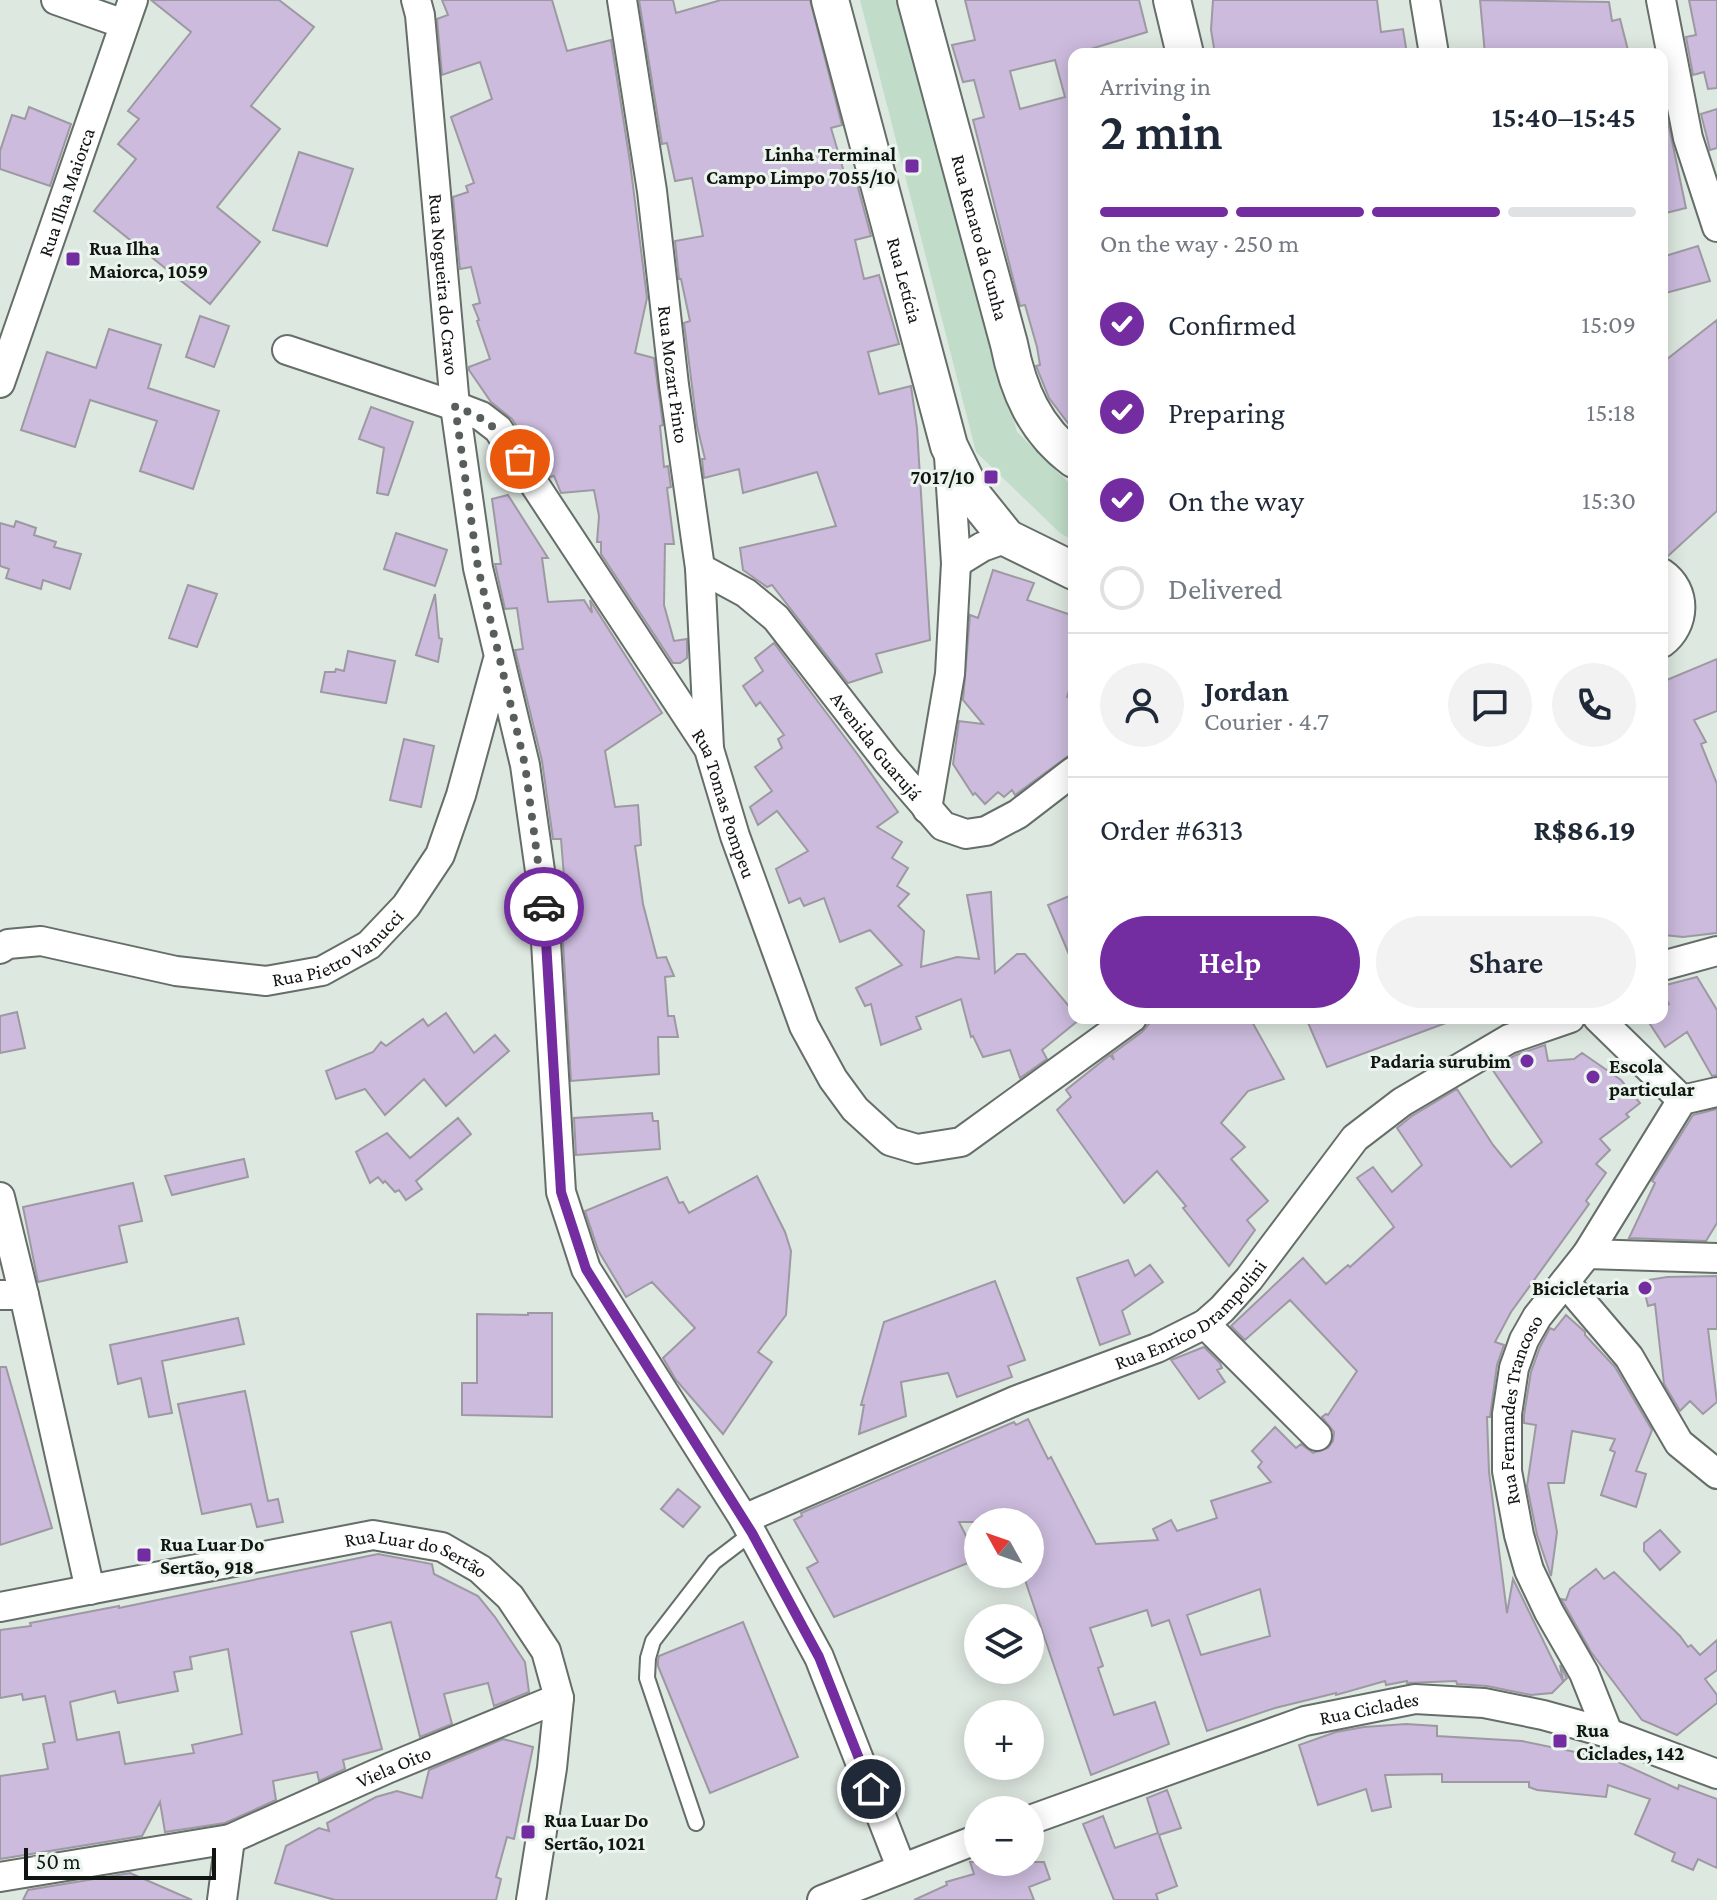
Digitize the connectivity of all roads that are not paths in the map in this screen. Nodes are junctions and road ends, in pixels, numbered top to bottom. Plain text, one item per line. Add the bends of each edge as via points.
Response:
1 (56, 0) edge
2 (416, 0) edge
3 (622, 0) edge
4 (830, 0) edge
5 (916, 0) edge
6 (1172, 0) edge
7 (1425, 0) edge
8 (1661, 0) edge
9 (128, 12) edge
10 (1184, 48) edge
11 (1433, 48) edge
12 (1717, 227) edge
13 (287, 350) dead end
14 (0, 383) edge
15 (455, 406) junction
16 (949, 446) junction
17 (1068, 454) edge
18 (1007, 538) junction
19 (956, 563) junction
20 (700, 568) junction
21 (1068, 568) edge
22 (1668, 578) edge
23 (1668, 638) edge
24 (498, 658) junction
25 (709, 749) junction
26 (1068, 776) edge
27 (927, 809) junction
28 (0, 949) edge
29 (1717, 951) edge
30 (1668, 964) edge
31 (1124, 1024) edge
32 (1547, 1024) edge
33 (1604, 1024) edge
34 (1717, 1092) edge
35 (1682, 1100) junction
36 (0, 1197) edge
37 (1587, 1254) junction
38 (1717, 1258) edge
39 (1565, 1282) junction
40 (12, 1295) edge
41 (1205, 1324) junction
42 (1317, 1436) dead end
43 (1717, 1474) edge
44 (748, 1526) junction
45 (90, 1590) junction
46 (0, 1607) edge
47 (559, 1698) junction
48 (1608, 1733) junction
49 (1717, 1774) edge
50 (1044, 1815) edge
51 (696, 1823) dead end
52 (230, 1839) junction
53 (964, 1844) edge
54 (901, 1867) junction
55 (0, 1877) edge
56 (222, 1900) edge
57 (531, 1900) edge
58 (822, 1900) edge

1 - 9 street
2 - 15 street, Rua Nogueira do Cravo
3 - 20 street, Rua Mozart Pinto
4 - 16 street, Rua Letícia
5 - 17 street, Rua Renato da Cunha via 1016,380 1035,419
6 - 10 street
7 - 11 street
8 - 12 street via 1688,138
9 - 14 street, Rua Ilha Maiorca
13 - 15 street, Rua Tomas Pompeu
15 - 24 street, Rua Nogueira do Cravo via 478,568
15 - 25 street, Rua Tomas Pompeu via 498,429
16 - 18 street via 974,497
16 - 19 street, Rua Letícia
18 - 19 street
18 - 21 street
19 - 27 street, Rua Letícia via 950,674
20 - 25 street, Rua Mozart Pinto
20 - 27 street, Avenida Guarujá via 746,593 776,618
22 - 23 street via 1681,600 1679,620
24 - 28 street, Rua Pietro Vanucci via 440,855 406,906 369,945 322,971 266,981 176,971 41,941
24 - 44 street, Rua Nogueira do Cravo via 525,765 543,892 561,1192 586,1269
25 - 31 street, Rua Tomas Pompeu via 804,1026 833,1079 890,1141 917,1149 961,1142
26 - 27 street, Avenida Guarujá via 986,831 966,834 943,826
29 - 30 street
32 - 41 street, Rua Enrico Drampolini via 1509,1039 1402,1102 1355,1138 1249,1279
33 - 35 street
34 - 35 street
35 - 37 street, Rua Fernandes Trancoso
36 - 40 street
37 - 38 street
37 - 39 street, Rua Fernandes Trancoso
39 - 43 street via 1629,1357 1679,1443
39 - 48 street, Rua Fernandes Trancoso via 1537,1317 1514,1368 1507,1471 1529,1570 1584,1673
40 - 45 street
41 - 42 street
41 - 44 street, Rua Enrico Drampolini via 1157,1348 1017,1400
44 - 51 lane via 653,1641 648,1658 647,1678
44 - 54 street, Rua Nogueira do Cravo via 819,1657
45 - 46 street, Rua Luar do Sertão
45 - 47 street, Rua Luar do Sertão via 373,1535 442,1547 480,1569 510,1597 546,1651
47 - 52 street, Viela Oito
47 - 57 street, Rua Luar do Sertão
48 - 49 street, Rua Ciclades
48 - 50 street, Rua Ciclades via 1484,1703 1415,1699 1305,1721
52 - 55 street, Viela Oito
52 - 56 street
53 - 54 street
54 - 58 street

